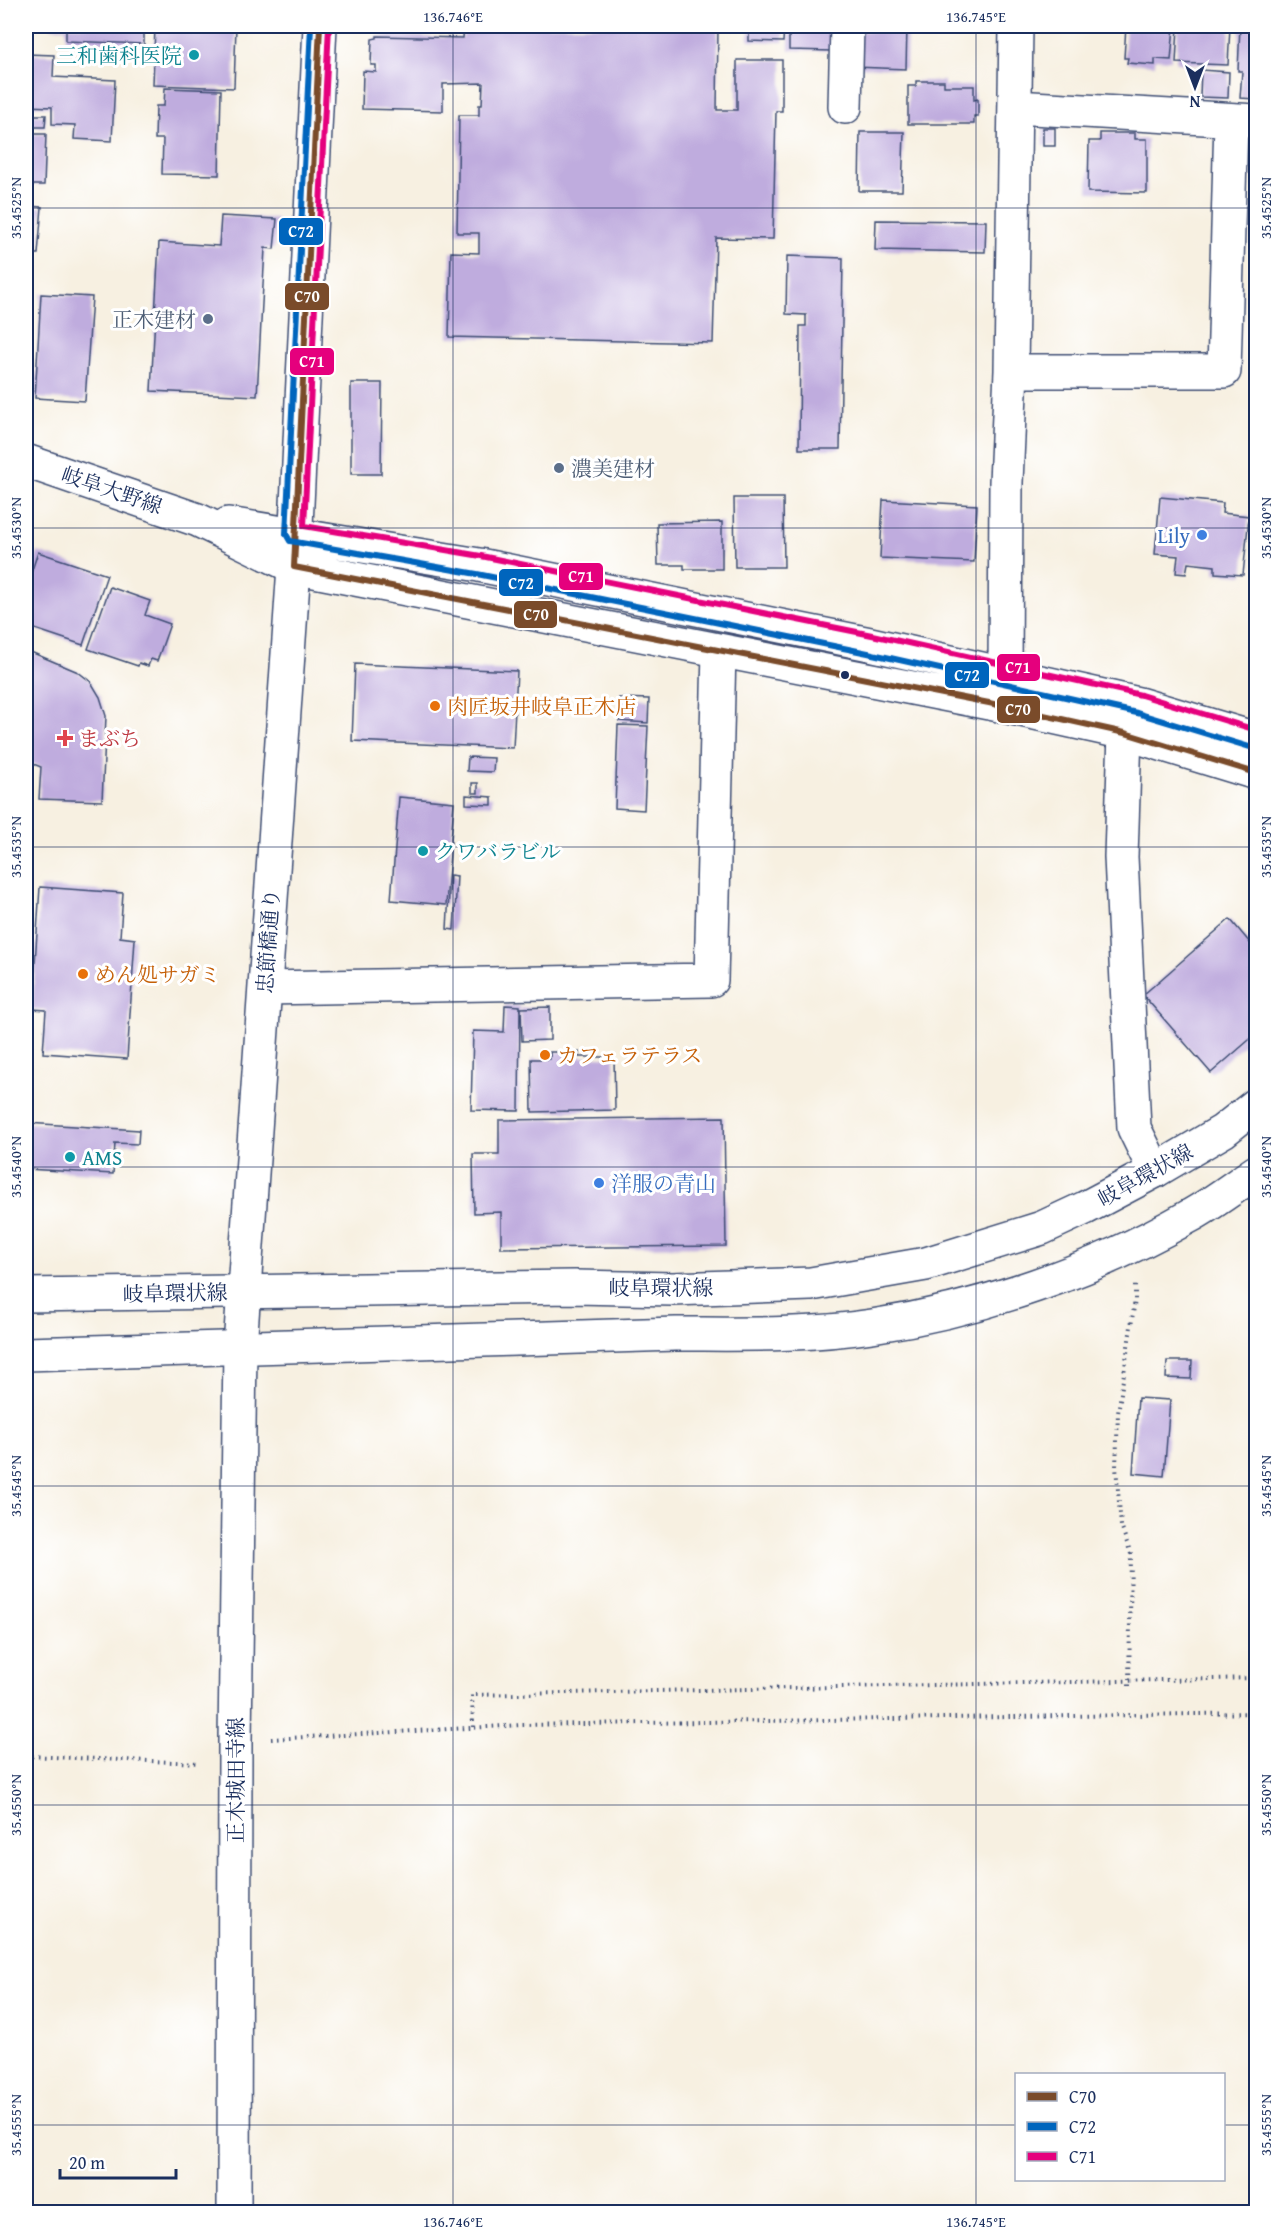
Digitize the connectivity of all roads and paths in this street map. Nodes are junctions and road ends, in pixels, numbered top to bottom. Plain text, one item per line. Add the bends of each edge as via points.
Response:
1 (320, 26) edge
2 (848, 26) edge
3 (1016, 26) edge
4 (845, 107) dead end
5 (1015, 107) junction
6 (1244, 120) edge
7 (1011, 371) junction
8 (26, 461) edge
9 (198, 520) junction
10 (295, 534) junction
11 (294, 567) junction
12 (719, 651) junction
13 (1005, 675) junction
14 (1125, 733) junction
15 (1257, 739) edge
16 (1257, 773) edge
17 (265, 988) junction
18 (1257, 1105) edge
19 (1155, 1171) junction
20 (1257, 1172) edge
21 (1122, 1250) junction
22 (244, 1292) junction
23 (26, 1295) edge
24 (240, 1347) junction
25 (26, 1354) edge
26 (1257, 1678) edge
27 (1130, 1680) junction
28 (1129, 1686) dead end
29 (1257, 1713) edge
30 (472, 1727) junction
31 (235, 1753) junction
32 (26, 1756) edge
33 (234, 2212) edge

1 - 10 main road, 忠節橋通り
2 - 4 main road
3 - 5 main road
5 - 6 main road
5 - 7 main road
6 - 7 main road via 1224,371
7 - 13 main road
8 - 9 main road, 岐阜大野線
9 - 10 main road, 岐阜大野線
9 - 11 main road, 岐阜大野線
10 - 11 main road, 忠節橋通り
10 - 13 main road, 岐阜大野線 via 490,567
11 - 12 main road, 岐阜大野線
11 - 17 main road, 忠節橋通り
12 - 14 main road, 岐阜大野線
12 - 17 main road via 711,980
13 - 15 main road, 岐阜大野線 via 1139,704
14 - 16 main road, 岐阜大野線
14 - 19 main road via 1121,857 1134,1128
17 - 22 main road, 忠節橋通り
18 - 19 main road, 岐阜環状線
19 - 22 main road, 岐阜環状線 via 1042,1228 926,1264 811,1284 673,1289
20 - 21 main road via 1188,1217
21 - 24 main road via 1019,1291 947,1312 871,1326 779,1334
21 - 27 path via 1135,1283 1118,1413 1116,1467 1121,1526 1131,1554
22 - 23 main road, 岐阜環状線
22 - 24 main road, 忠節橋通り
24 - 25 main road
24 - 31 main road, 正木城田寺線
26 - 27 path
27 - 28 path
27 - 30 path via 472,1695
29 - 30 path
30 - 31 path
31 - 32 path
31 - 33 main road, 正木城田寺線

